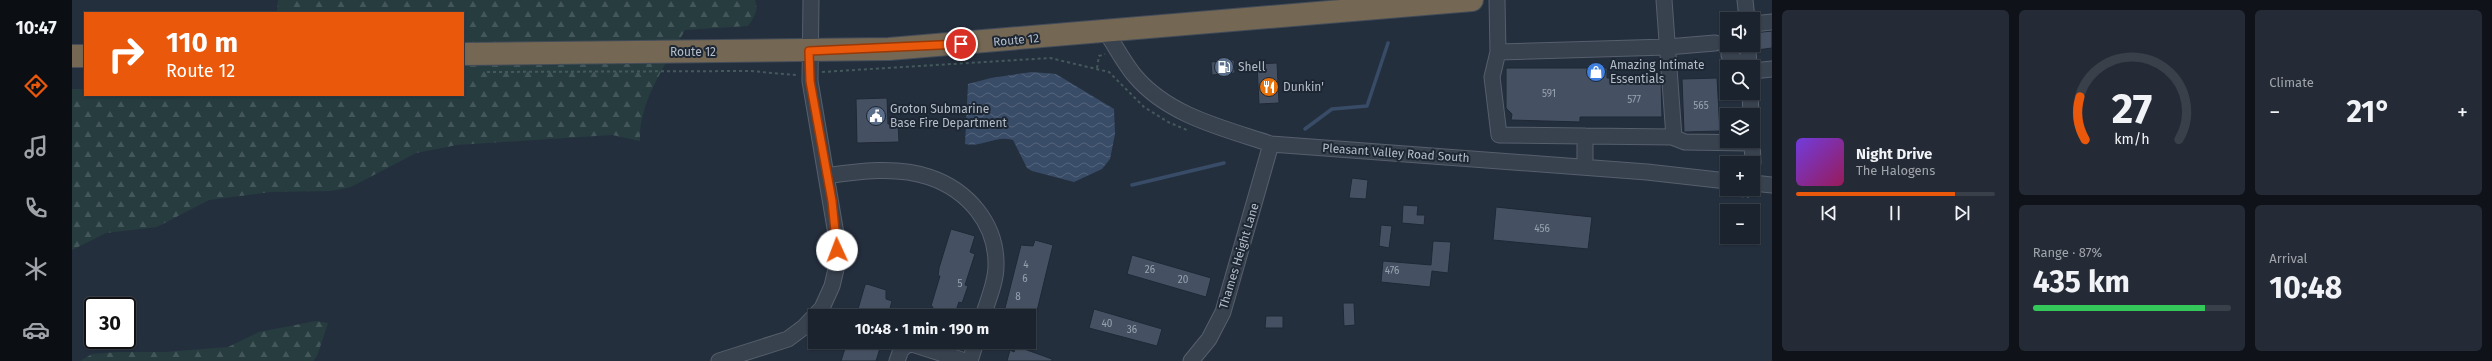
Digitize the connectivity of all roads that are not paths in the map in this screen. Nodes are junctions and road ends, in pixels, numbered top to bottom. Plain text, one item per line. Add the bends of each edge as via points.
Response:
1 (811, 0) edge
2 (1472, 0) edge
3 (1497, 0) edge
4 (1664, 0) edge
5 (1772, 22) edge
6 (1760, 23) edge
7 (1106, 32) junction
8 (1720, 44) edge
9 (1668, 47) junction
10 (809, 51) junction
11 (1498, 52) junction
12 (1727, 52) edge
13 (464, 54) edge
14 (72, 56) edge
15 (84, 56) edge
16 (1735, 60) edge
17 (1772, 69) edge
18 (1760, 70) edge
19 (1585, 136) junction
20 (1672, 136) junction
21 (1720, 142) edge
22 (1271, 144) junction
23 (1585, 167) junction
24 (826, 176) junction
25 (1720, 179) edge
26 (1760, 184) edge
27 (1772, 185) edge
28 (986, 309) edge
29 (974, 349) edge
30 (719, 361) edge
31 (897, 361) edge
32 (964, 361) edge
33 (970, 361) edge
34 (1190, 361) edge

1 - 10 street
2 - 7 highway, Route 12
3 - 11 street
4 - 9 street
5 - 6 street
7 - 10 highway, Route 12 via 928,47
7 - 22 street, Pleasant Valley Road South via 1134,76 1171,107
8 - 9 street
9 - 11 street
9 - 20 street
10 - 13 highway, Route 12
10 - 24 street via 810,81
11 - 19 street via 1492,77 1499,135
12 - 16 street
14 - 15 highway
17 - 18 street
19 - 20 street
19 - 23 street
20 - 21 street via 1685,142
22 - 23 street, Pleasant Valley Road South
22 - 34 street, Thames Height Lane via 1223,312 1209,339
23 - 25 street, Pleasant Valley Road South
24 - 28 street via 899,171 928,176 962,194 990,228 996,247 996,267
24 - 30 street via 836,234 837,265 832,286 822,308 788,339
26 - 27 street
29 - 33 street
31 - 32 street via 901,350 909,343

